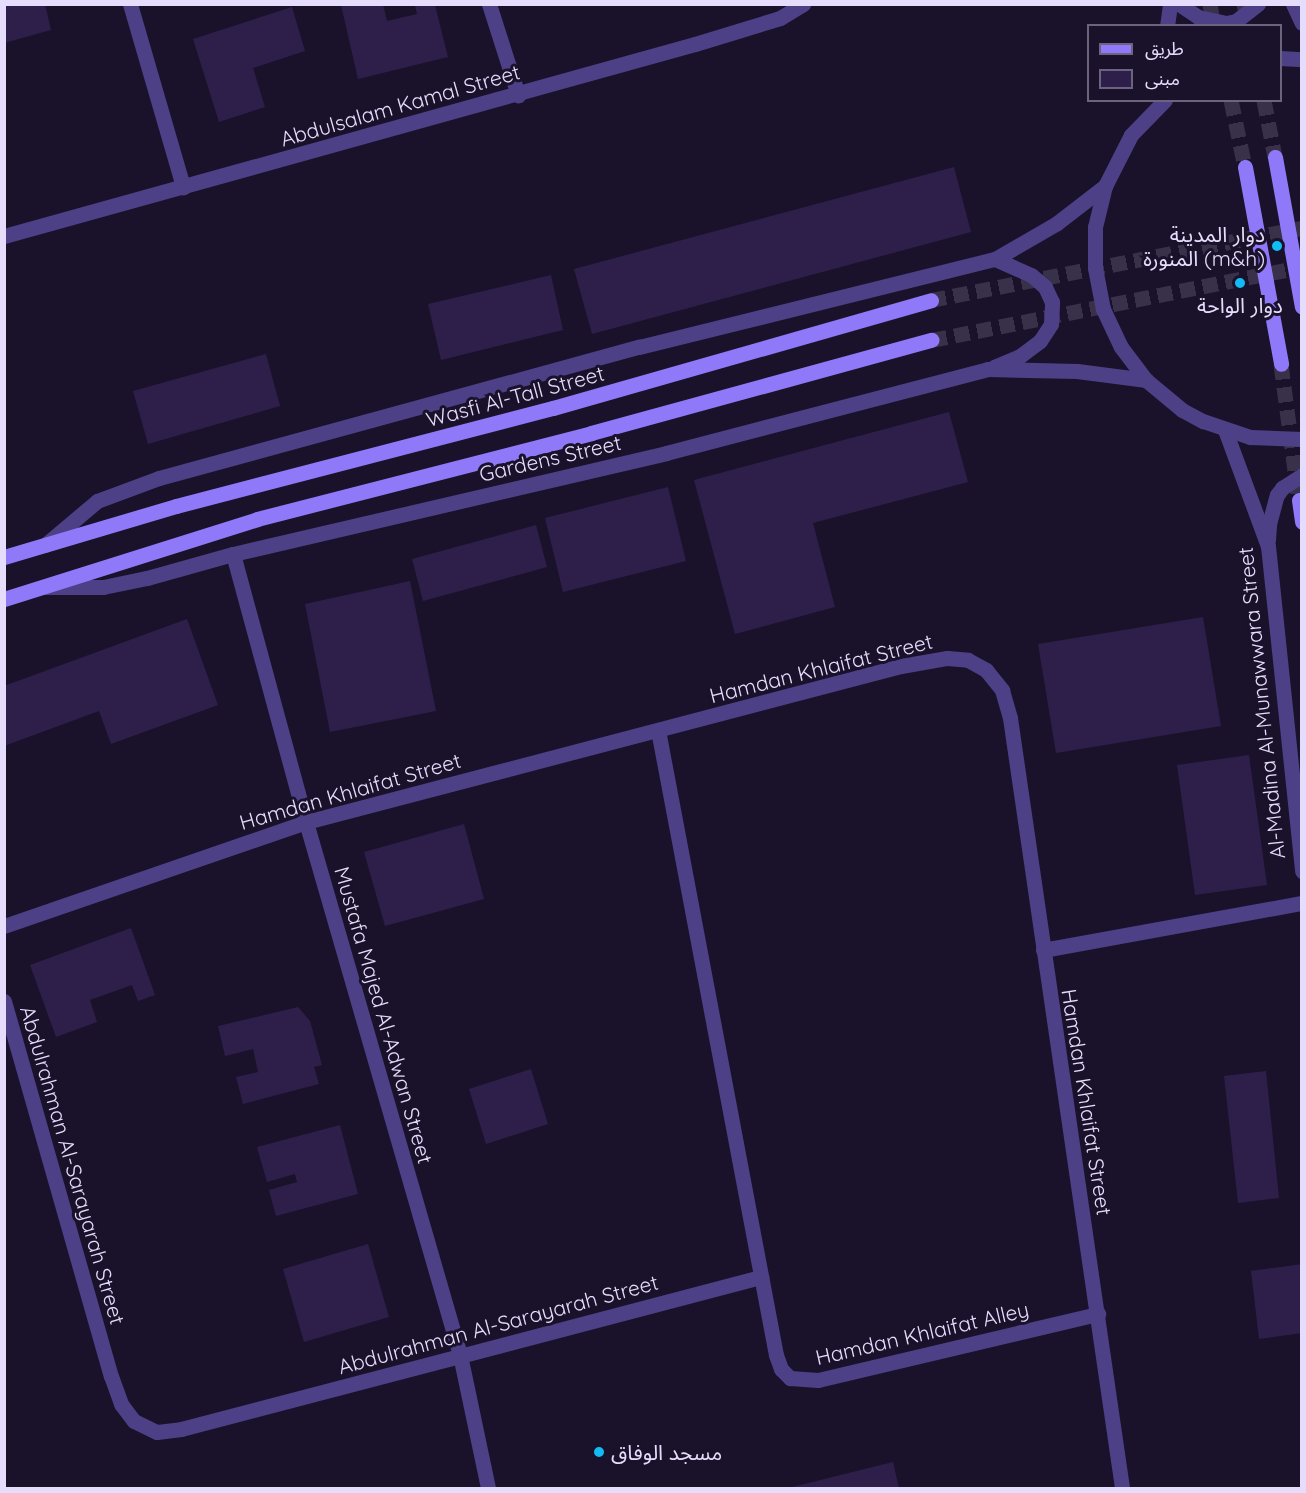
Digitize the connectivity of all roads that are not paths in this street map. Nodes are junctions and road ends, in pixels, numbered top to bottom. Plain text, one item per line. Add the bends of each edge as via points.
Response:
1 (130, 4) edge
2 (489, 4) edge
3 (803, 4) edge
4 (1170, 4) edge
5 (1179, 4) edge
6 (1258, 4) edge
7 (1293, 4) edge
8 (1302, 23) edge
9 (1167, 24) edge
10 (1282, 58) edge
11 (1302, 59) edge
12 (518, 95) junction
13 (1149, 102) edge
14 (1163, 102) edge
15 (1144, 121) junction
16 (1275, 157) tunnel mouth
17 (1245, 167) tunnel mouth
18 (1105, 186) junction
19 (183, 188) junction
20 (4, 236) edge
21 (995, 259) junction
22 (931, 300) tunnel mouth
23 (1302, 307) edge
24 (932, 340) tunnel mouth
25 (1281, 364) tunnel mouth
26 (988, 369) junction
27 (1146, 380) junction
28 (1225, 430) junction
29 (1302, 439) edge
30 (1302, 475) edge
31 (1299, 500) dead end
32 (1302, 522) edge
33 (44, 546) junction
34 (1268, 546) junction
35 (233, 554) junction
36 (4, 557) edge
37 (40, 587) junction
38 (4, 599) edge
39 (658, 730) junction
40 (306, 822) junction
41 (1302, 871) edge
42 (1302, 903) edge
43 (4, 926) edge
44 (1043, 950) junction
45 (4, 1001) edge
46 (761, 1278) junction
47 (1098, 1314) junction
48 (460, 1355) junction
49 (489, 1488) edge
50 (1122, 1488) edge

1 - 19 street
2 - 12 street
3 - 12 street, Abdulsalam Kamal Street via 780,18
4 - 9 street
5 - 6 street via 1198,17 1226,23 1236,21
7 - 8 street
10 - 11 street
12 - 19 street, Abdulsalam Kamal Street
13 - 15 street
14 - 15 street
15 - 18 street via 1121,151
16 - 23 main road
17 - 25 main road
18 - 21 street via 1057,223
18 - 27 street via 1095,237 1095,268 1103,309 1121,347
19 - 20 street, Abdulsalam Kamal Street
21 - 26 street via 1031,275 1045,287 1052,302 1051,324 1040,340 1020,356
21 - 33 street via 639,347 159,478 97,501
22 - 33 main road, Wasfi Al-Tall Street via 553,408 176,506
24 - 37 main road via 257,519
26 - 27 street, Gardens Street via 1077,371
26 - 35 street, Gardens Street via 666,453
27 - 28 street via 1182,410
28 - 29 street via 1250,436
28 - 34 street, Al-Madina Al-Munawwara Street
30 - 34 street via 1277,495
31 - 32 main road
33 - 36 main road
34 - 41 street, Al-Madina Al-Munawwara Street
35 - 37 street, Gardens Street via 103,587
35 - 40 street, Mustafa Majed Al-Adwan Street
37 - 38 main road
39 - 40 street, Hamdan Khlaifat Street
39 - 44 street, Hamdan Khlaifat Street via 901,666 947,658 969,660 986,670 1002,690 1010,718
39 - 46 street
40 - 43 street, Hamdan Khlaifat Street
40 - 48 street, Mustafa Majed Al-Adwan Street
42 - 44 street
44 - 47 street, Hamdan Khlaifat Street
45 - 48 street, Abdulrahman Al-Sarayarah Street via 111,1376 121,1404 134,1421 157,1432 181,1429
46 - 47 street, Hamdan Khlaifat Alley via 781,1369 790,1378 802,1381
46 - 48 street, Abdulrahman Al-Sarayarah Street
47 - 50 street, Hamdan Khlaifat Street
48 - 49 street, Mustafa Majed Al-Adwan Street

